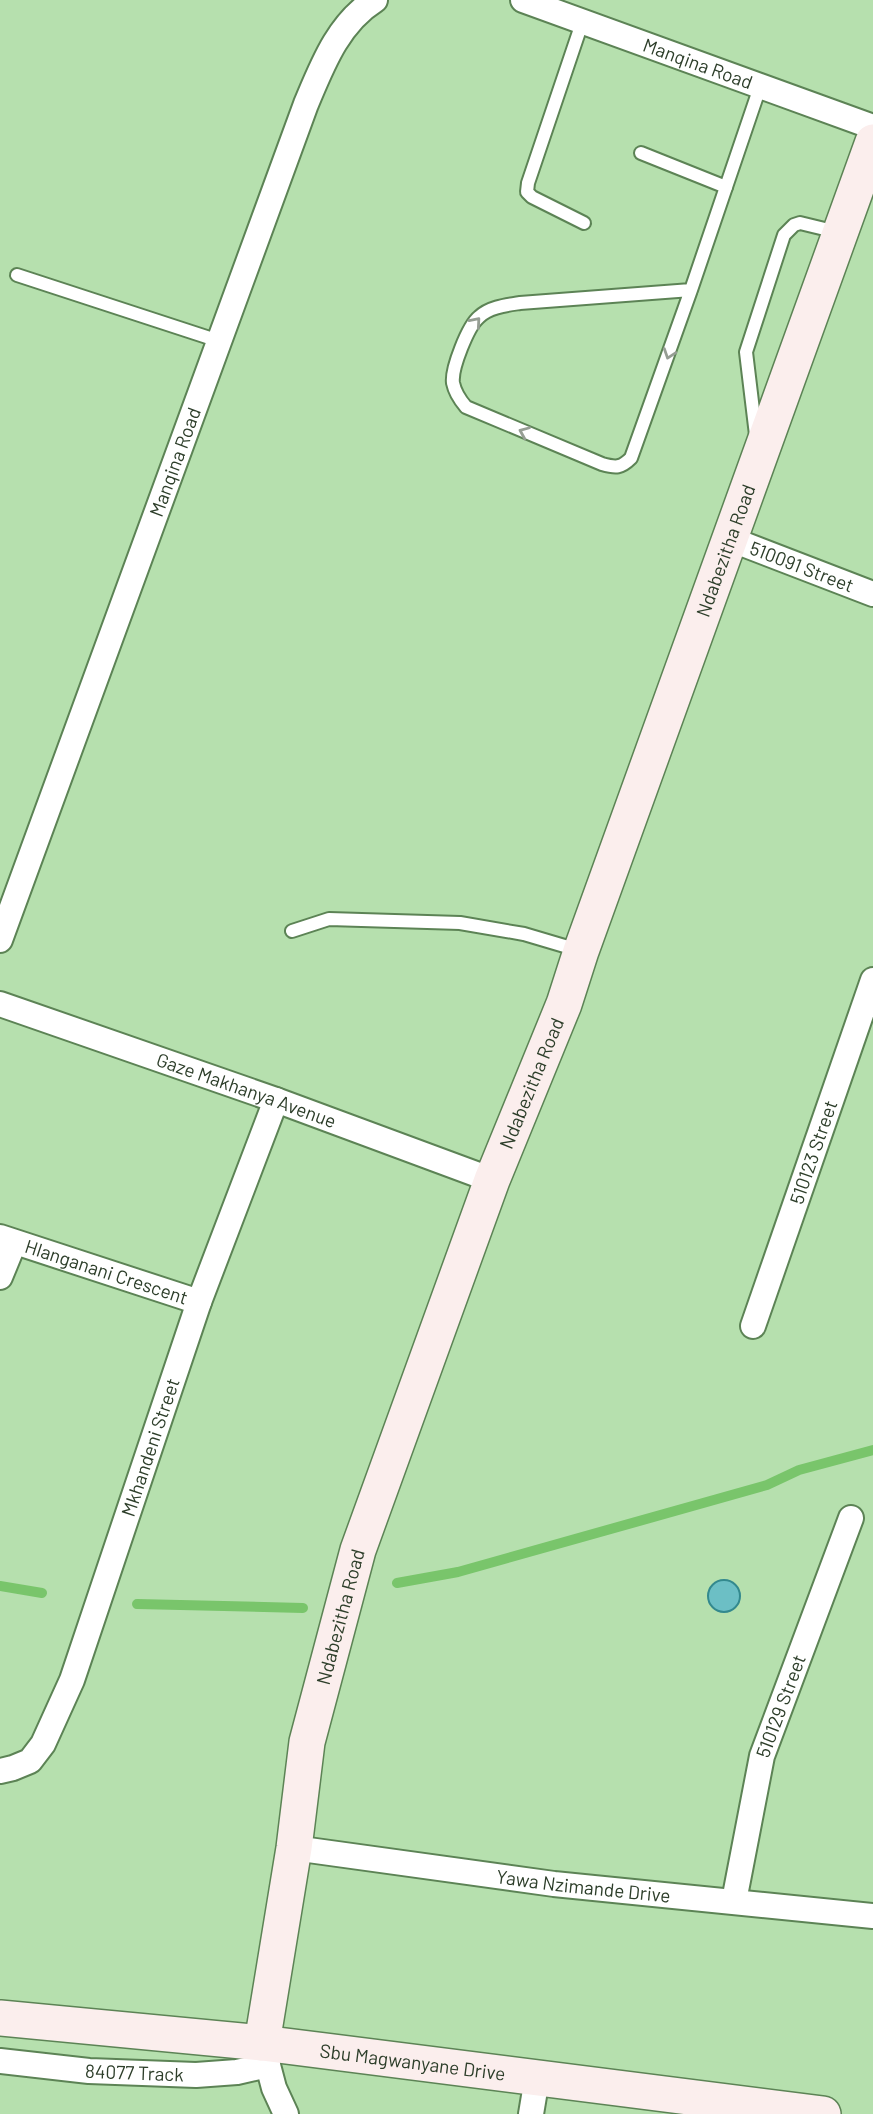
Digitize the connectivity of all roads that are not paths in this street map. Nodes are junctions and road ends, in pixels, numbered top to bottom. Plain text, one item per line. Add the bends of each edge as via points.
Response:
1 (375, 0) edge
2 (523, 0) edge
3 (583, 20) junction
4 (760, 87) junction
5 (873, 127) edge
6 (873, 142) edge
7 (641, 153) dead end
8 (726, 187) junction
9 (584, 223) dead end
10 (841, 232) junction
11 (17, 275) dead end
12 (691, 290) junction
13 (219, 341) junction
14 (759, 459) junction
15 (730, 539) junction
16 (873, 594) edge
17 (292, 931) dead end
18 (0, 940) edge
19 (581, 951) junction
20 (873, 980) edge
21 (0, 1004) edge
22 (276, 1100) junction
23 (492, 1180) junction
24 (7, 1240) edge
25 (0, 1277) edge
26 (199, 1302) junction
27 (753, 1326) dead end
28 (851, 1518) dead end
29 (0, 1771) edge
30 (294, 1848) junction
31 (734, 1901) junction
32 (873, 1916) edge
33 (0, 2018) edge
34 (265, 2054) junction
35 (0, 2061) edge
36 (537, 2078) junction
37 (286, 2114) edge
38 (531, 2114) edge
39 (823, 2114) edge

1 - 13 street, Manqina Road via 362,8 326,55
2 - 3 street, Manqina Road
3 - 4 street, Manqina Road
3 - 9 lane via 527,191
4 - 5 street, Manqina Road
4 - 8 lane
6 - 10 street, Ndabezitha Road
7 - 8 lane
8 - 12 lane
10 - 14 street, Ndabezitha Road
10 - 14 lane via 800,223 781,243 746,352
11 - 13 lane
12 -> 12 lane via 636,448 624,465 602,464 466,407 457,396 453,373 470,328 479,316 497,307
13 - 18 street, Manqina Road
14 - 15 street, Ndabezitha Road
15 - 16 street, 510091 Street
15 - 19 street, Ndabezitha Road
17 - 19 lane via 330,919 460,923 524,934
19 - 23 street, Ndabezitha Road
20 - 27 street, 510123 Street
21 - 22 street, Gaze Makhanya Avenue
22 - 23 street, Gaze Makhanya Avenue
22 - 26 street, Mkhandeni Street
23 - 30 street, Ndabezitha Road via 358,1550 307,1742
24 - 25 street, Hlanganani Crescent
24 - 26 street, Hlanganani Crescent
26 - 29 street, Mkhandeni Street via 72,1680 43,1744 30,1761
28 - 31 street, 510129 Street via 762,1756
30 - 31 street, Yawa Nzimande Drive via 554,1884
30 - 34 street, Ndabezitha Road
31 - 32 street, Yawa Nzimande Drive
33 - 34 street, Sbu Magwanyane Drive
34 - 35 street, 84077 Track via 237,2072 196,2075 89,2071
34 - 36 street, Sbu Magwanyane Drive
34 - 37 street
36 - 38 street
36 - 39 street, Sbu Magwanyane Drive

